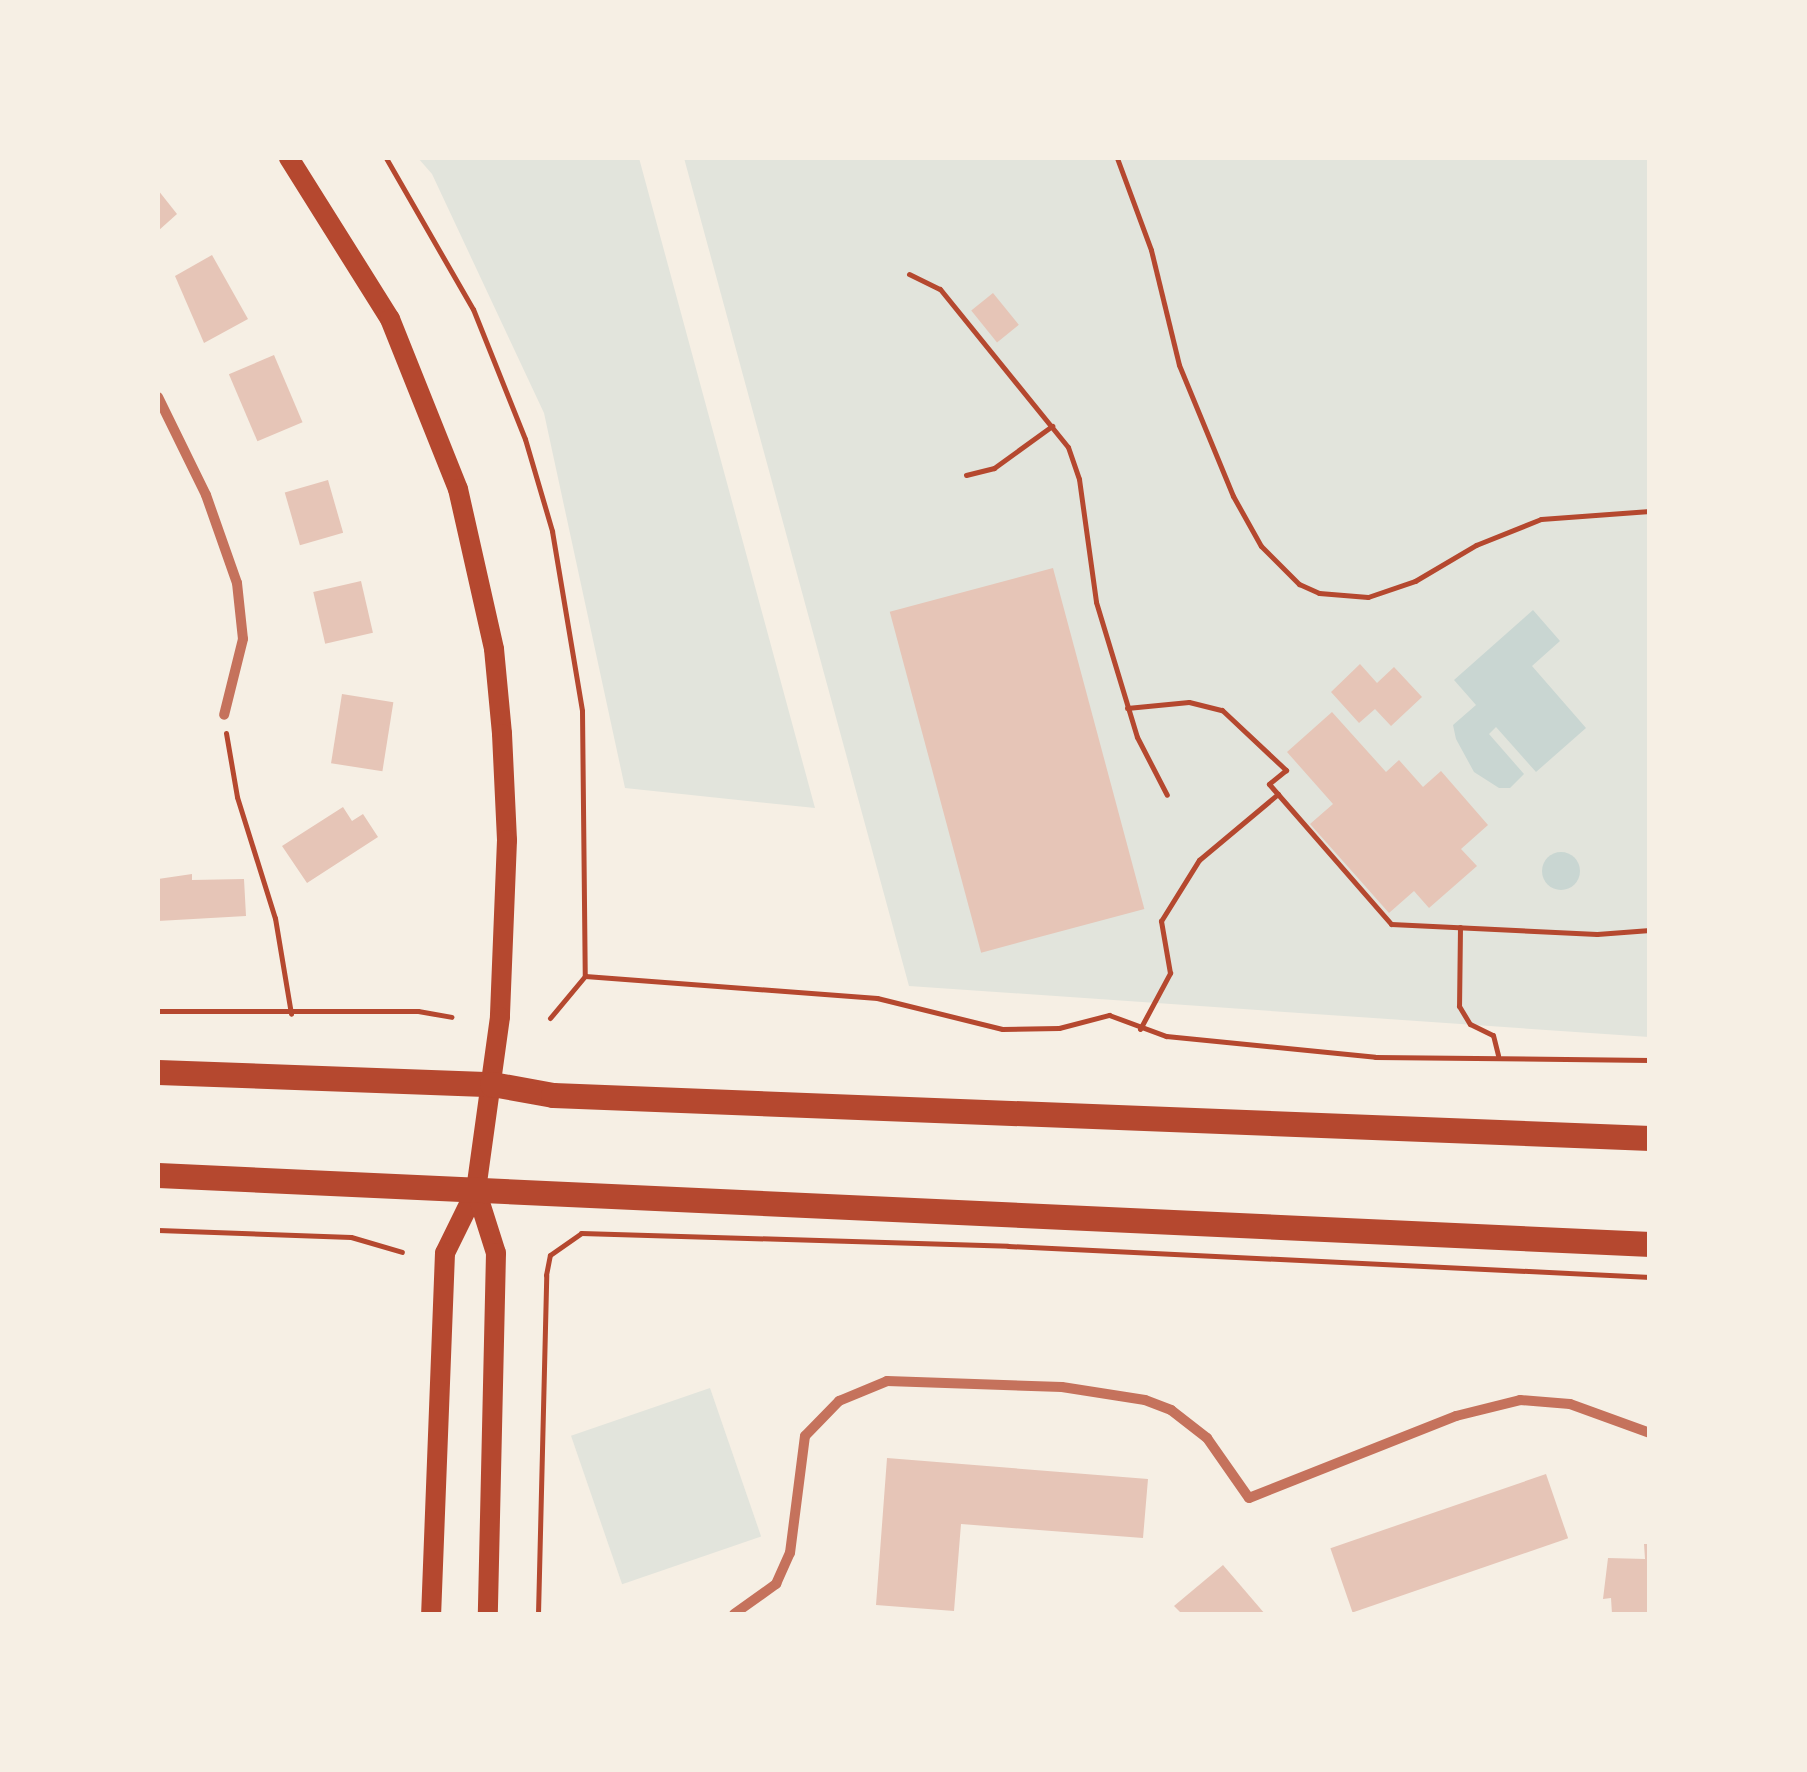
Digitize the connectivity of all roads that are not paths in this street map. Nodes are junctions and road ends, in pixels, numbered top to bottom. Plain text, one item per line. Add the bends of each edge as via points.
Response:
1 (289, 158) edge
2 (158, 397) edge
3 (224, 715) road end
4 (158, 1072) edge
5 (492, 1084) junction
6 (1650, 1138) edge
7 (158, 1175) edge
8 (476, 1190) junction
9 (1650, 1244) edge
10 (1650, 1433) edge
11 (430, 1614) edge
12 (488, 1614) edge
13 (734, 1614) edge

1 - 5 main road via 390,319 458,490 478,571 494,649 508,840
2 - 3 street via 206,495 237,583 243,639
4 - 5 highway
5 - 6 highway via 553,1095
5 - 8 main road
7 - 8 highway
8 - 9 highway
8 - 11 main road via 445,1253
8 - 12 main road via 496,1253
10 - 13 street via 1570,1404 1520,1400 1456,1416 1249,1498 1207,1438 1171,1410 1145,1400 1062,1387 888,1381 839,1401 805,1436 784,1568 759,1600

